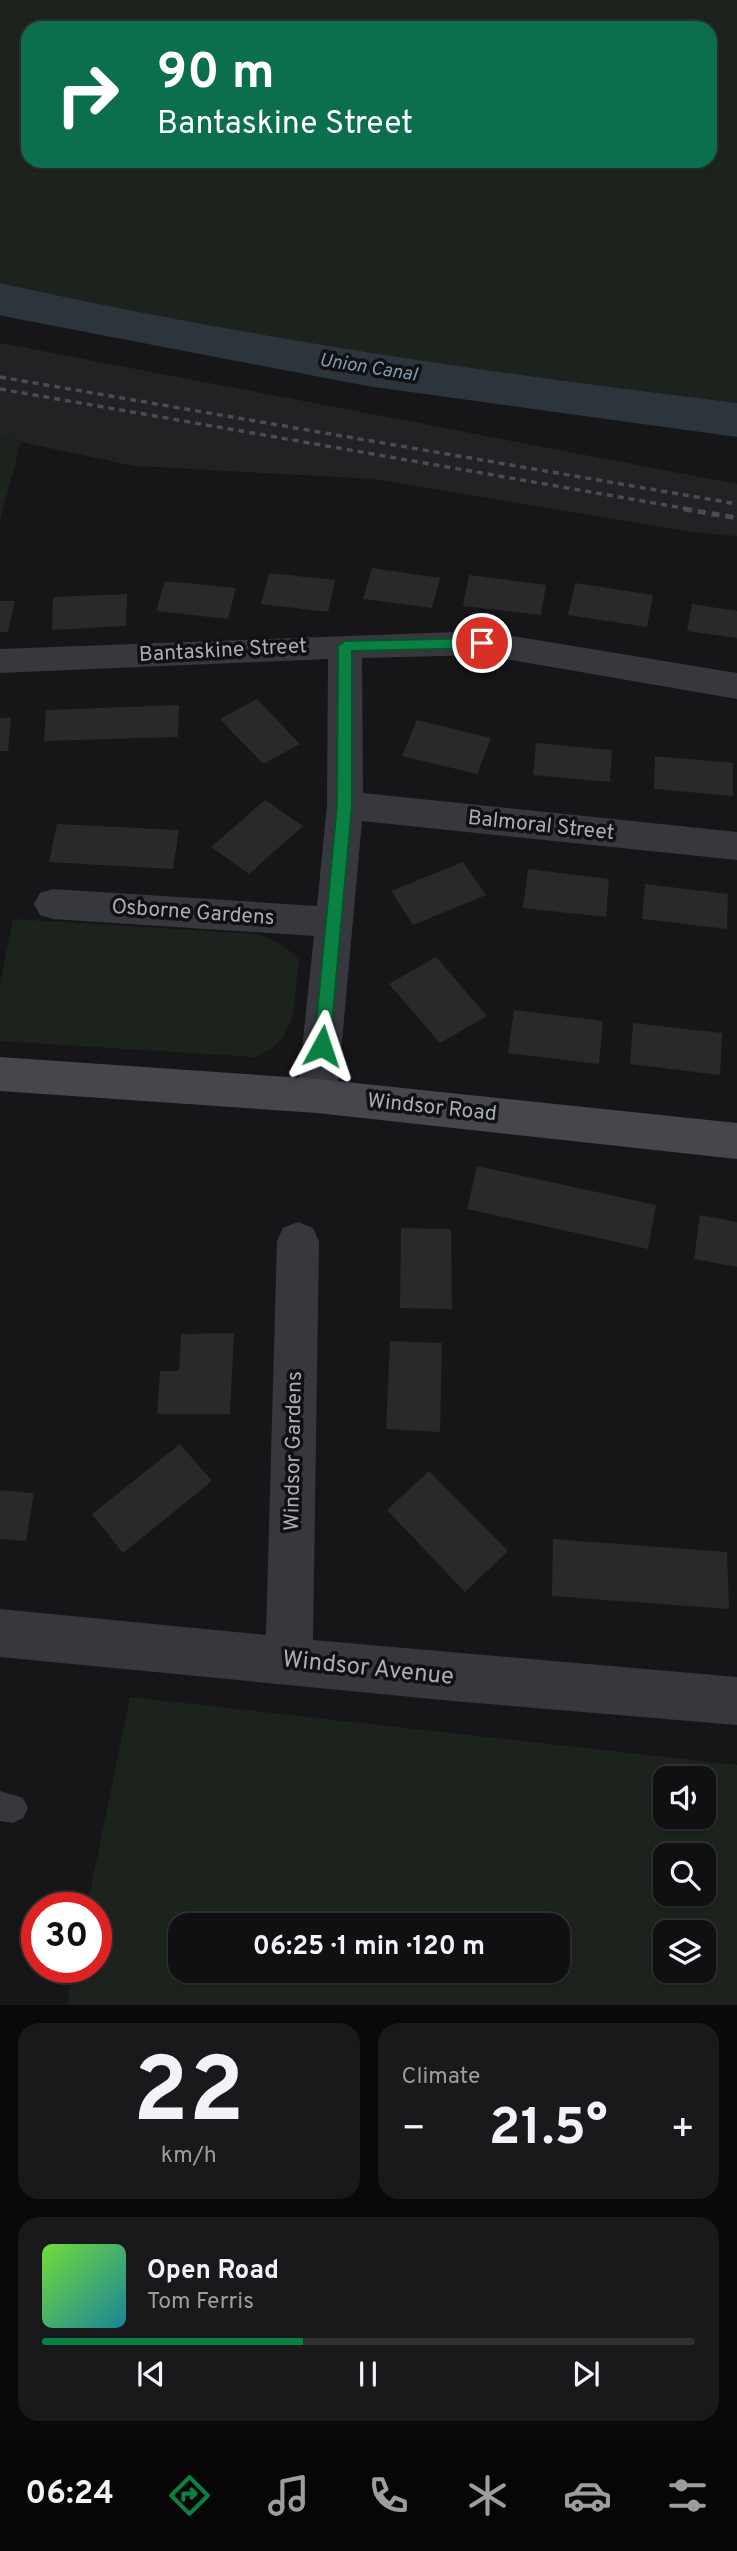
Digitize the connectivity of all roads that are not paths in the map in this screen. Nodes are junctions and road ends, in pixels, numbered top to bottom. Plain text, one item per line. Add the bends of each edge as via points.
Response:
1 (345, 646) junction
2 (0, 661) edge
3 (737, 686) edge
4 (345, 805) junction
5 (737, 846) edge
6 (53, 904) dead end
7 (334, 922) junction
8 (0, 1074) edge
9 (317, 1096) junction
10 (737, 1141) edge
11 (299, 1241) dead end
12 (0, 1633) edge
13 (289, 1661) junction
14 (737, 1701) edge

1 - 2 street, Bantaskine Street
1 - 3 street, Bantaskine Street via 482,643
1 - 4 street
4 - 5 street, Balmoral Street
4 - 7 street
6 - 7 street, Osborne Gardens
7 - 9 street
8 - 9 street, Windsor Road
9 - 10 street, Windsor Road
11 - 13 street, Windsor Gardens
12 - 13 street, Windsor Avenue
13 - 14 street, Windsor Avenue

